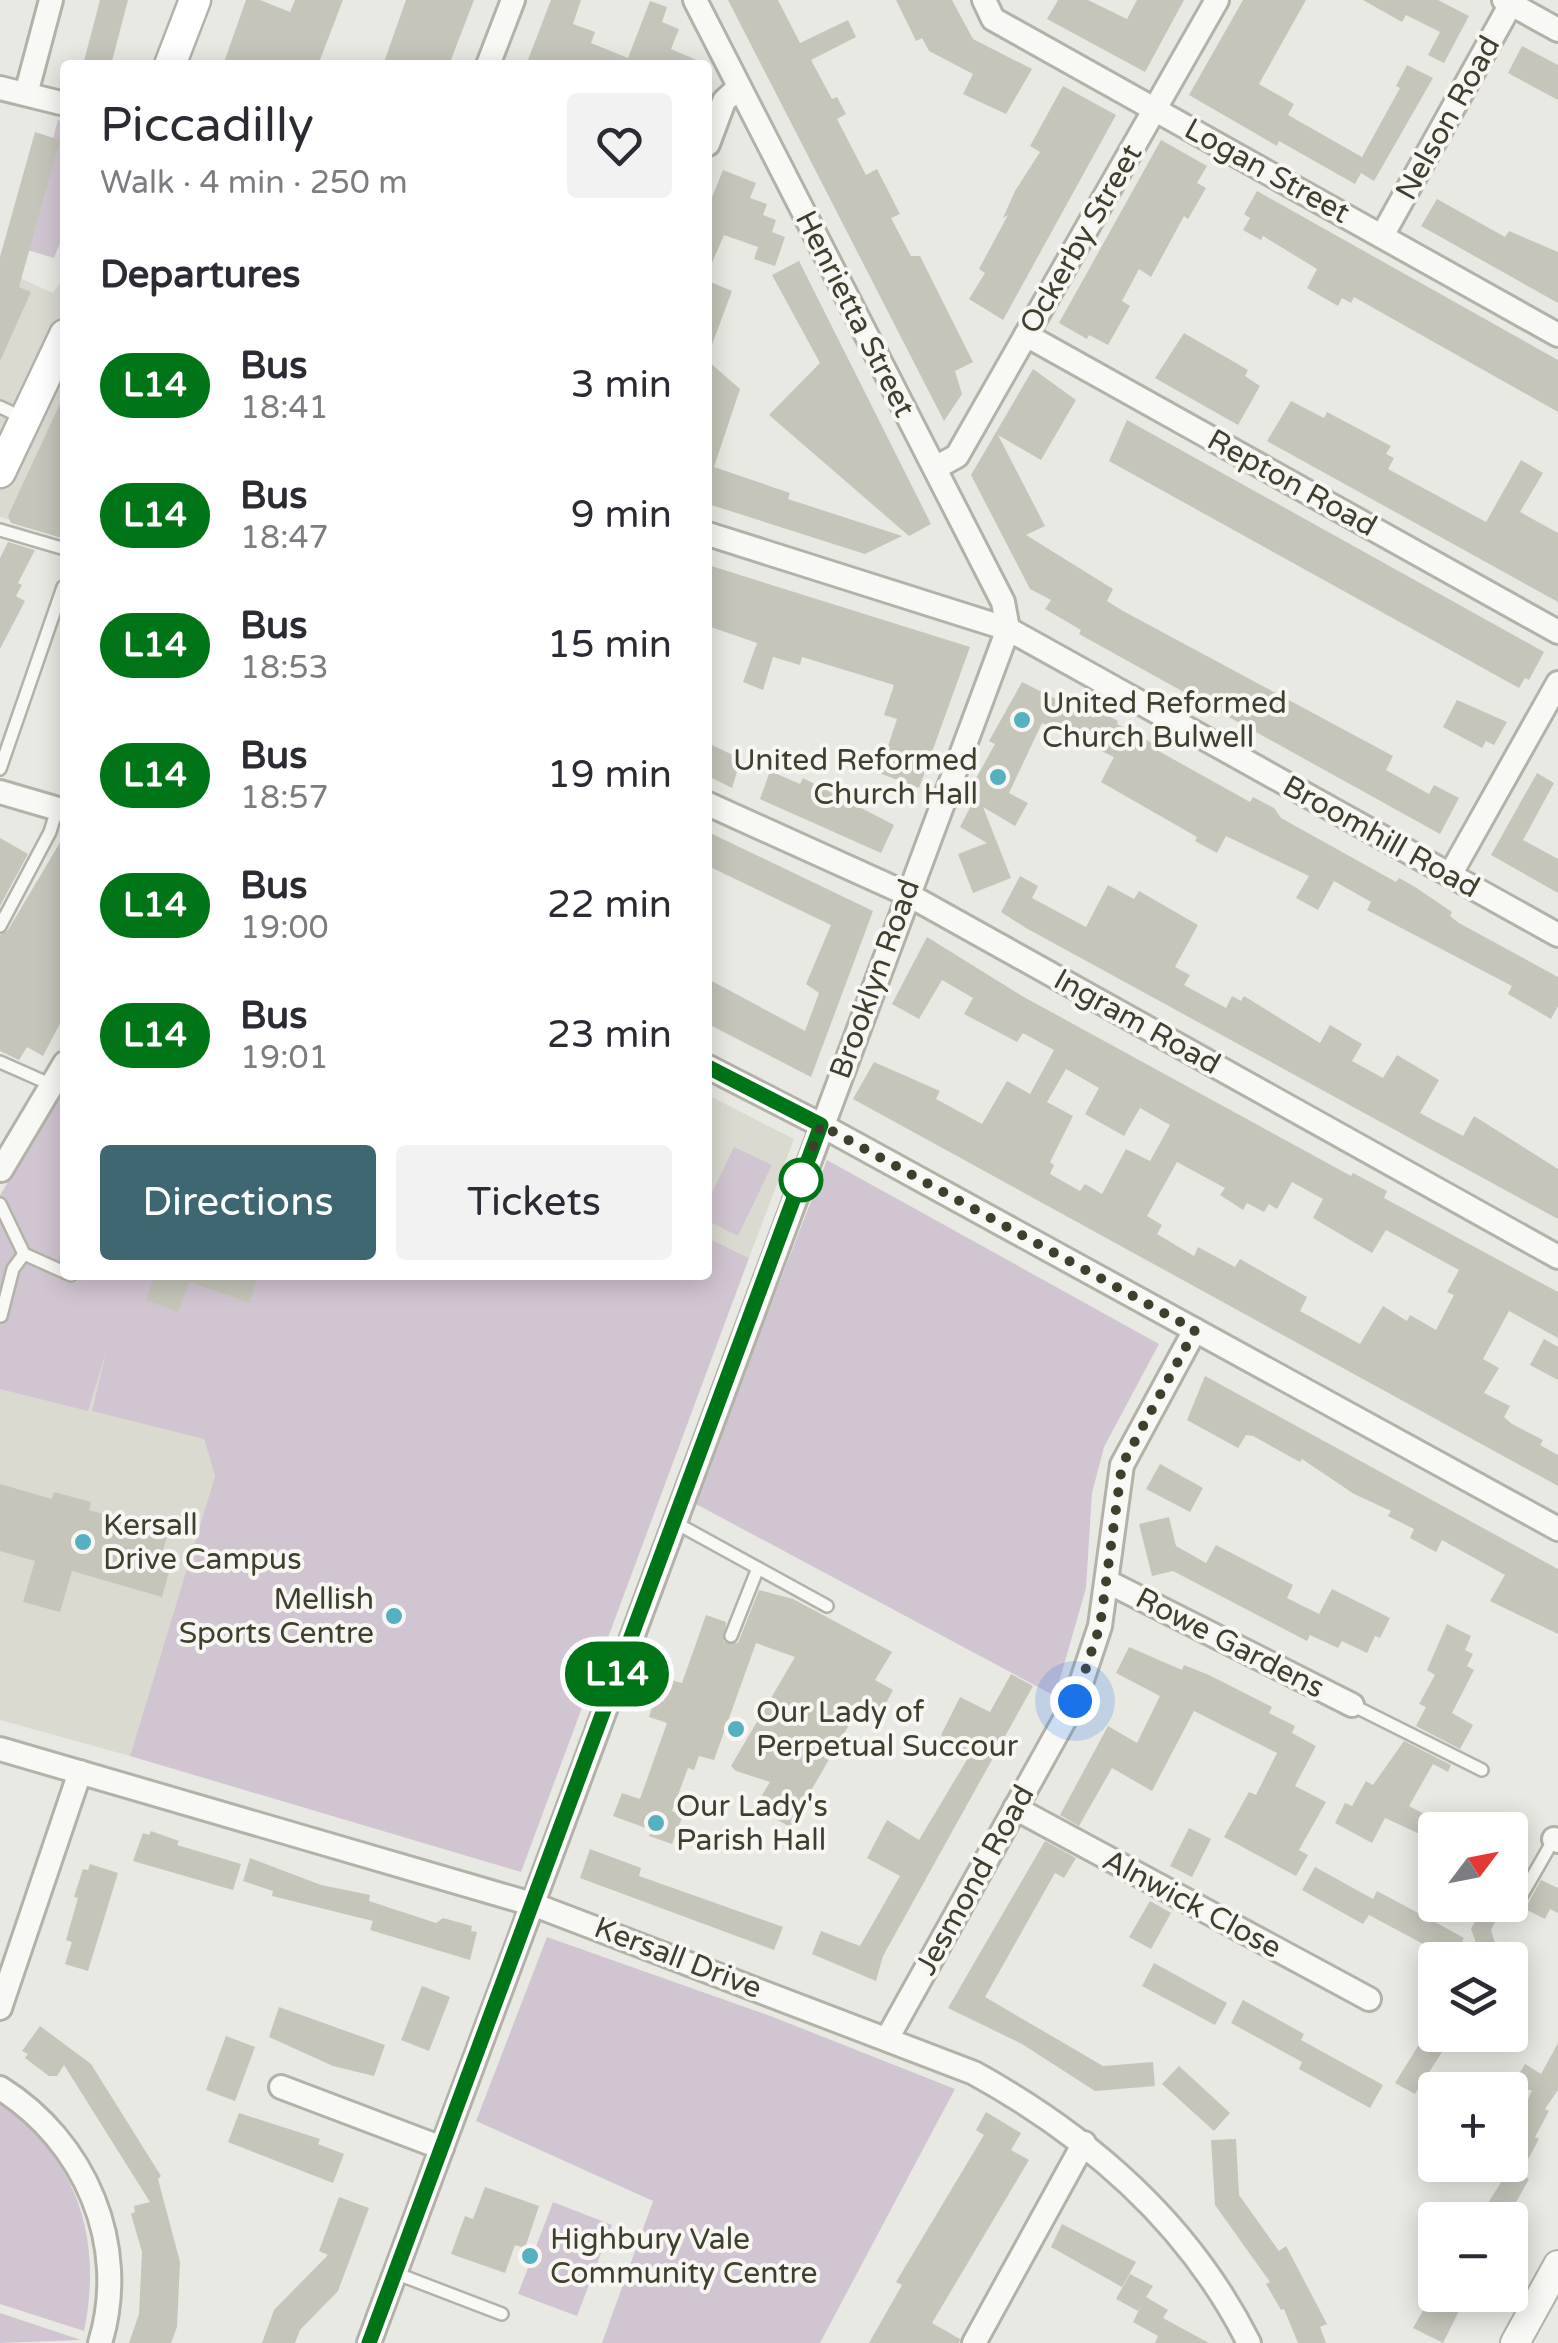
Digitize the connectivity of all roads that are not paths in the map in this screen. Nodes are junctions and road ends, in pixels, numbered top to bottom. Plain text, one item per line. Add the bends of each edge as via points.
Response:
1 (51, 0) edge
2 (195, 0) edge
3 (513, 0) edge
4 (695, 0) edge
5 (984, 0) edge
6 (1217, 0) edge
7 (1509, 1) edge
8 (1558, 30) edge
9 (172, 60) edge
10 (490, 60) edge
11 (739, 87) junction
12 (0, 88) edge
13 (26, 94) junction
14 (60, 103) edge
15 (1155, 109) junction
16 (712, 133) edge
17 (1382, 236) junction
18 (1558, 334) edge
19 (1026, 335) junction
20 (60, 342) edge
21 (13, 413) edge
22 (935, 468) junction
23 (0, 472) edge
24 (0, 530) edge
25 (712, 535) edge
26 (60, 548) edge
27 (60, 592) edge
28 (1008, 630) junction
29 (1558, 632) edge
30 (1558, 684) edge
31 (0, 769) edge
32 (0, 792) edge
33 (712, 806) edge
34 (60, 810) edge
35 (60, 812) edge
36 (1450, 876) junction
37 (907, 894) junction
38 (0, 926) edge
39 (1558, 936) edge
40 (0, 1062) edge
41 (712, 1069) edge
42 (60, 1072) edge
43 (52, 1085) junction
44 (821, 1125) junction
45 (0, 1173) edge
46 (0, 1204) edge
47 (8, 1225) junction
48 (0, 1239) edge
49 (24, 1254) junction
50 (1558, 1257) edge
51 (60, 1270) edge
52 (1, 1316) edge
53 (1195, 1330) junction
54 (674, 1522) junction
55 (1558, 1529) edge
56 (758, 1568) junction
57 (1108, 1582) junction
58 (827, 1606) dead end
59 (732, 1636) dead end
60 (1352, 1705) joint
61 (0, 1748) edge
62 (1482, 1770) dead end
63 (80, 1772) junction
64 (1015, 1808) junction
65 (1556, 1840) edge
66 (1528, 1886) edge
67 (532, 1904) junction
68 (1369, 2000) dead end
69 (0, 2008) edge
70 (888, 2037) junction
71 (281, 2087) dead end
72 (0, 2088) edge
73 (1084, 2143) junction
74 (442, 2148) junction
75 (1558, 2266) edge
76 (395, 2274) junction
77 (502, 2314) dead end
78 (100, 2343) edge
79 (369, 2343) edge
80 (974, 2343) edge
81 (1248, 2343) edge
82 (1516, 2343) edge

1 - 13 street
2 - 9 main road
3 - 10 street
4 - 11 street, Henrietta Street
5 - 15 street, Logan Street via 994,19
6 - 15 street, Ockerby Street
7 - 8 street
7 - 17 street, Nelson Road
11 - 16 street via 724,101
11 - 22 street, Henrietta Street
12 - 13 street
13 - 14 street
15 - 17 street, Logan Street
15 - 19 street, Ockerby Street
17 - 18 street, Logan Street
19 - 22 street, Ockerby Street via 957,456
19 - 29 street, Repton Road
20 - 21 main road
21 - 23 main road
22 - 28 street, Henrietta Street via 1003,602
24 - 26 lane
25 - 28 street, Broomhill Road
27 - 31 lane
28 - 36 street, Broomhill Road
28 - 37 street, Brooklyn Road
30 - 36 street
32 - 34 street
33 - 37 street, Ingram Road
35 - 38 lane
36 - 39 street, Broomhill Road
37 - 44 street, Brooklyn Road
37 - 50 street, Ingram Road
40 - 43 lane
41 - 44 street
42 - 43 street
43 - 45 street
44 - 53 street
44 - 54 street, Brooklyn Road
46 - 47 lane
47 - 48 lane
47 - 49 lane
49 - 51 lane
49 - 52 lane via 13,1269
53 - 55 street
53 - 57 street, Jesmond Road via 1122,1465
54 - 56 lane
54 - 67 street, Brooklyn Road
56 - 58 lane
56 - 59 lane
57 - 60 street, Rowe Gardens
57 - 64 street, Jesmond Road via 1075,1701
60 - 62 lane
61 - 63 street, Kersall Drive
63 - 67 street, Kersall Drive
63 - 69 street
64 - 68 street, Alnwick Close
64 - 70 street, Jesmond Road
65 - 66 lane
67 - 70 street, Kersall Drive
67 - 74 street, Brooklyn Road
70 - 73 street, Kersall Drive via 974,2073
71 - 74 street
72 - 78 street via 56,2132 100,2215 110,2301
73 - 80 street
73 - 81 street, Kersall Drive via 1170,2225
74 - 76 street, Brooklyn Road
75 - 82 street
76 - 77 lane
76 - 79 street, Brooklyn Road

